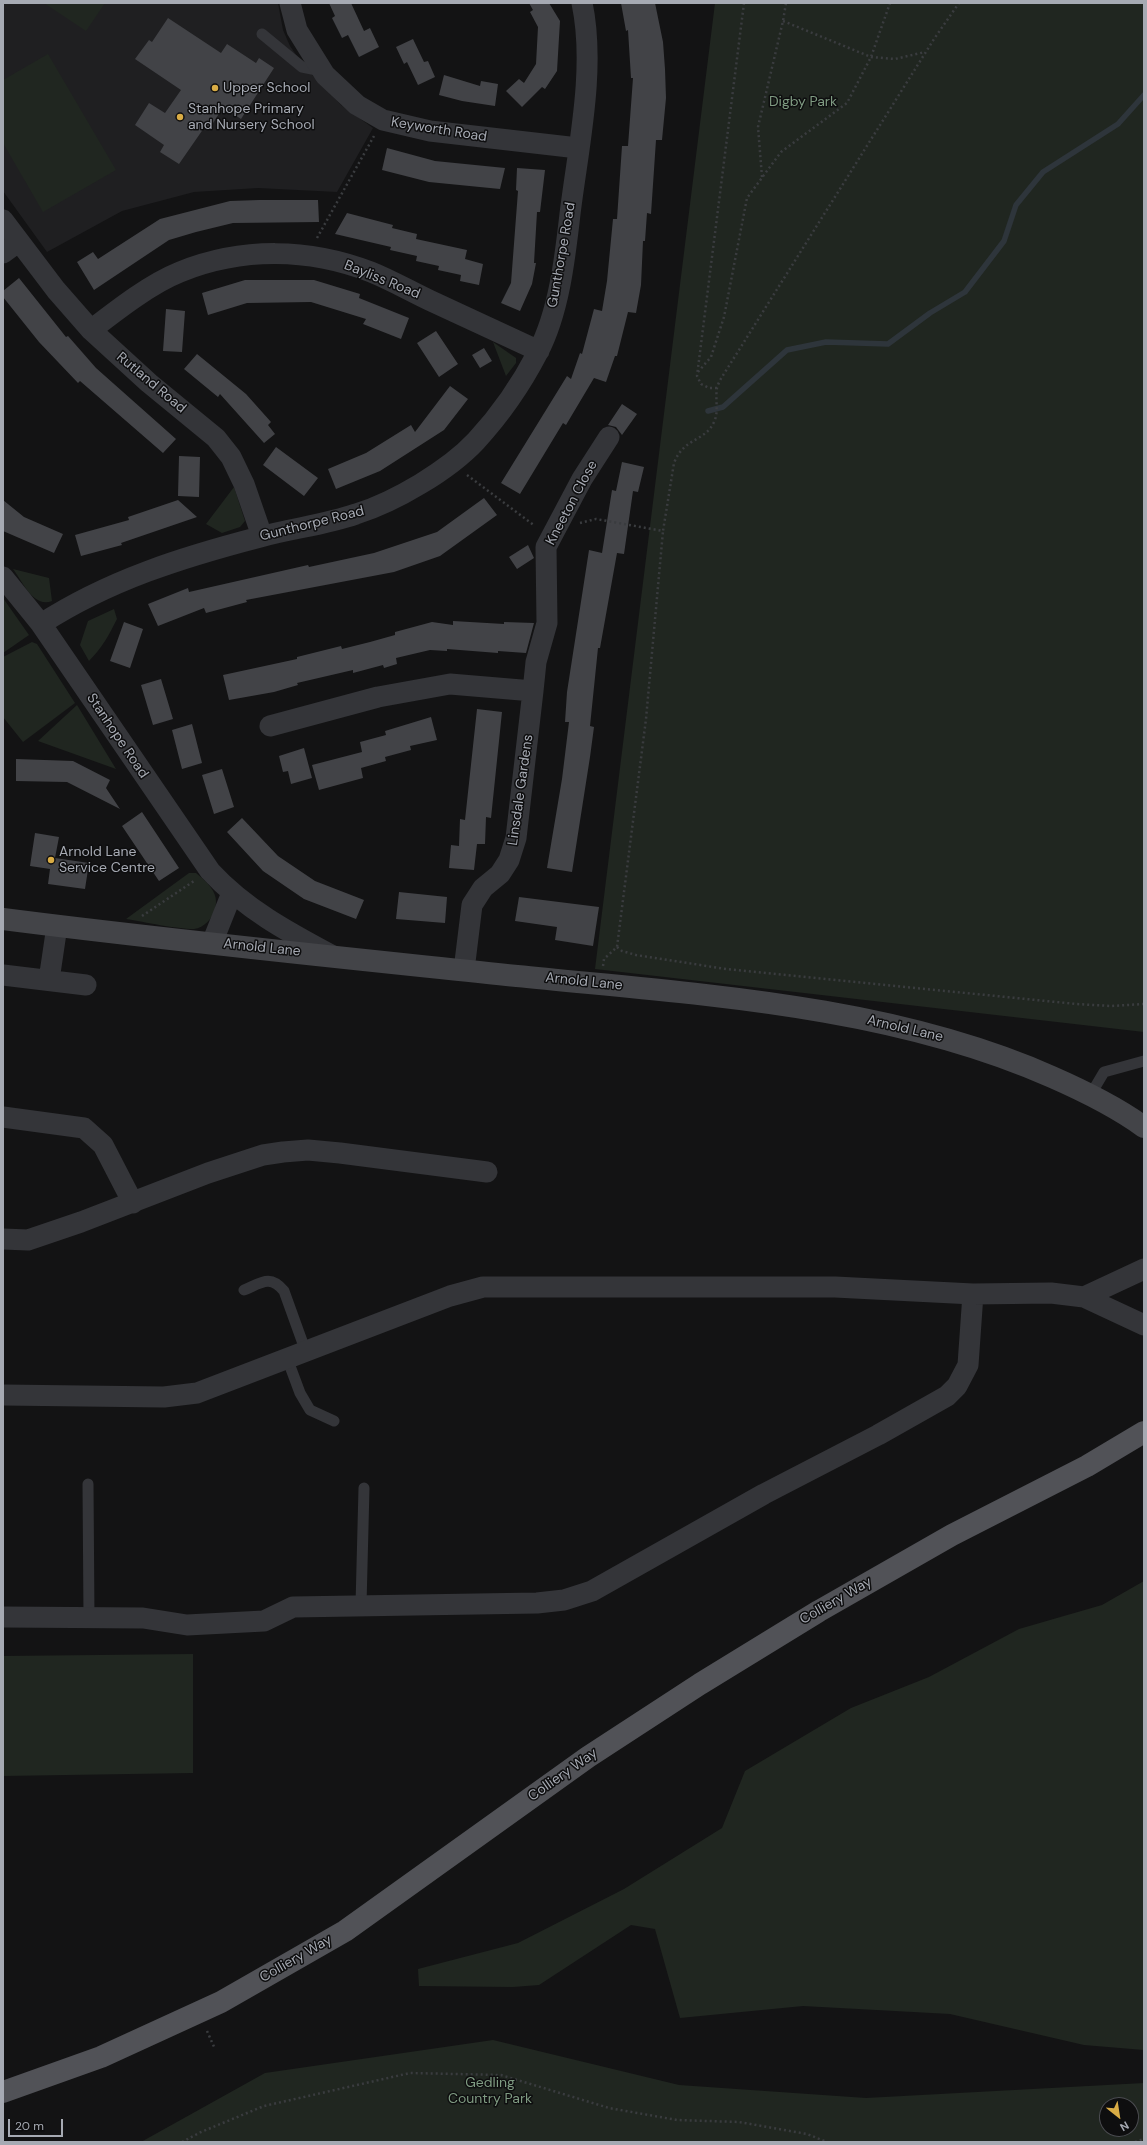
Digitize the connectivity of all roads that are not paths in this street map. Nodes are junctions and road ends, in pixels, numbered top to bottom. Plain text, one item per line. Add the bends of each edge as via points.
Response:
1 (290, 3) edge
2 (582, 3) edge
3 (262, 34) dead end
4 (322, 71) junction
5 (578, 148) junction
6 (3, 220) edge
7 (11, 248) edge
8 (91, 330) junction
9 (539, 351) junction
10 (609, 437) dead end
11 (262, 536) junction
12 (3, 577) edge
13 (41, 624) junction
14 (542, 644) joint
15 (533, 691) junction
16 (270, 726) dead end
17 (232, 893) junction
18 (3, 919) edge
19 (57, 926) junction
20 (212, 943) junction
21 (333, 956) junction
22 (464, 970) junction
23 (3, 975) edge
24 (49, 980) junction
25 (86, 985) dead end
26 (1144, 1061) edge
27 (1091, 1094) junction
28 (3, 1117) edge
29 (1144, 1127) edge
30 (487, 1172) dead end
31 (133, 1203) junction
32 (3, 1239) edge
33 (1144, 1269) edge
34 (244, 1290) dead end
35 (973, 1294) junction
36 (1084, 1297) junction
37 (1144, 1325) edge
38 (296, 1355) junction
39 (3, 1395) edge
40 (334, 1421) dead end
41 (1144, 1422) edge
42 (1144, 1432) edge
43 (1120, 1447) junction
44 (88, 1484) dead end
45 (364, 1488) dead end
46 (360, 1605) junction
47 (3, 1617) edge
48 (89, 1618) junction
49 (3, 2092) edge

1 - 4 street, Keyworth Road via 297,30
2 - 5 street, Gunthorpe Road via 586,19 587,74
3 - 4 lane via 302,67
4 - 5 street, Keyworth Road via 338,90 382,120 430,131
5 - 9 street, Gunthorpe Road via 560,285
6 - 7 street, Rutland Road
7 - 8 street, Rutland Road via 56,290
8 - 9 street, Bayliss Road via 178,272 252,253 273,252 307,255 371,272
8 - 11 street, Rutland Road via 149,383 216,438 231,457 244,484
9 - 11 street, Gunthorpe Road via 499,414 475,442 414,487 355,515
10 - 14 street, Kneeton Close via 582,479 546,547 547,623
11 - 13 street, Gunthorpe Road via 129,577
12 - 13 street, Stanhope Road
13 - 17 street, Stanhope Road via 210,871
14 - 15 street, Linsdale Gardens via 536,662
15 - 16 street via 450,684 378,697
15 - 22 street, Linsdale Gardens via 516,838 510,860 500,874 483,888 472,905
17 - 20 street
17 - 21 street, Stanhope Road via 279,927
18 - 19 street, Arnold Lane
19 - 20 street, Arnold Lane
19 - 24 street
20 - 21 street, Arnold Lane
21 - 22 street, Arnold Lane
22 - 27 street, Arnold Lane via 765,1003 856,1018 945,1037 1018,1061
23 - 24 street
24 - 25 street
26 - 27 lane via 1104,1072
27 - 29 street, Arnold Lane via 1121,1110
28 - 31 street via 84,1128 103,1145
30 - 31 street via 340,1153 308,1150 283,1152 262,1155
31 - 32 street via 28,1240
33 - 36 street
34 - 38 lane via 269,1280 277,1283 284,1291
35 - 36 street via 1051,1293
35 - 38 street via 835,1287 483,1287 450,1296
35 - 46 street via 968,1365 957,1386 947,1396 878,1436 764,1494 592,1591 552,1602
36 - 37 street
38 - 39 street via 213,1388 181,1396
38 - 40 lane via 300,1393 310,1410
41 - 43 main road, Colliery Way
42 - 43 main road, Colliery Way
43 - 49 main road, Colliery Way via 952,1535 819,1610 700,1684 588,1757 345,1931 221,2002 101,2056
44 - 48 lane
45 - 46 lane
46 - 48 street via 292,1606 264,1621 233,1623 187,1625 143,1618
47 - 48 street

